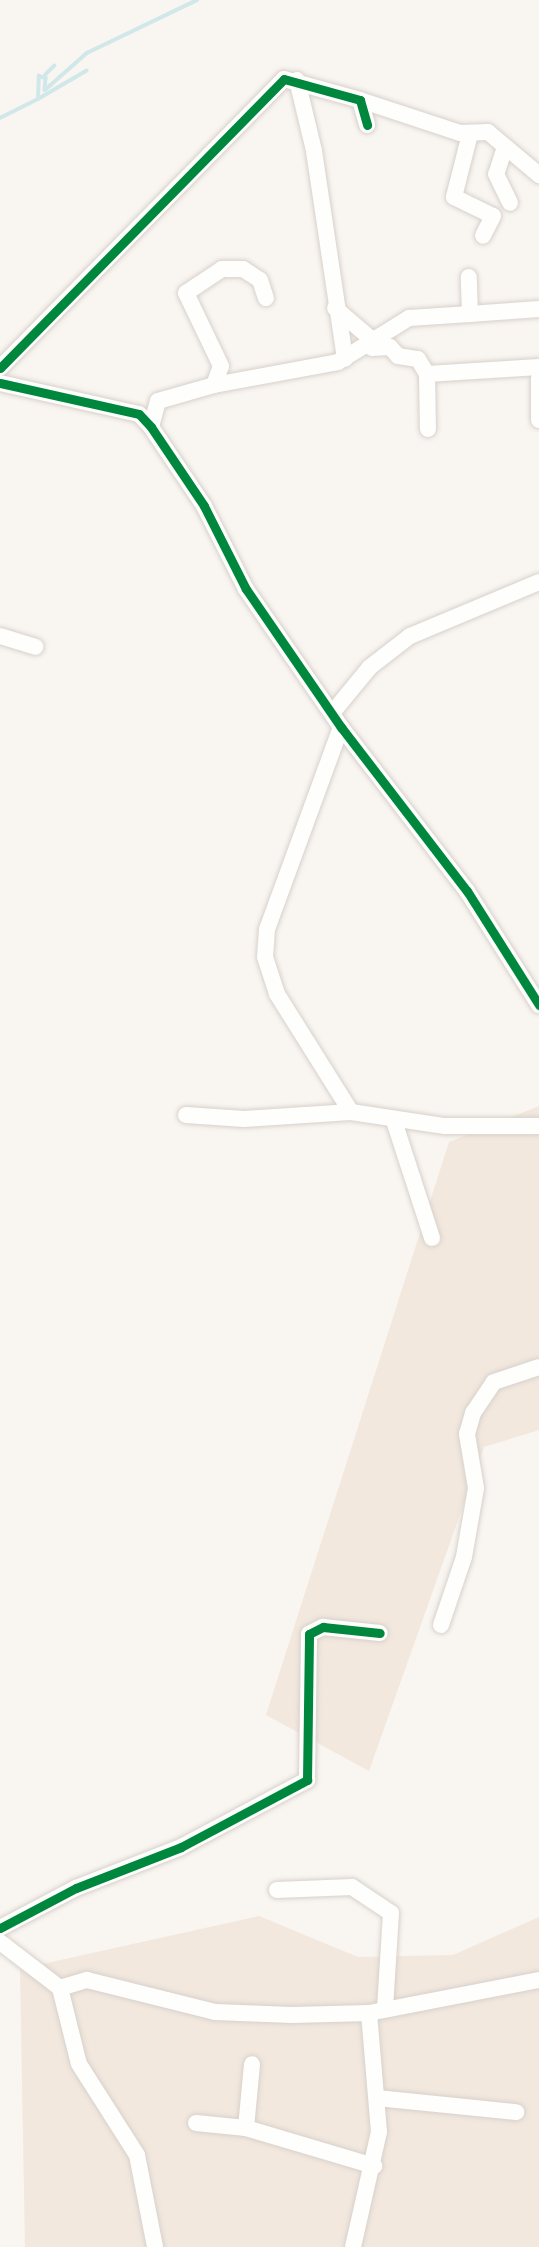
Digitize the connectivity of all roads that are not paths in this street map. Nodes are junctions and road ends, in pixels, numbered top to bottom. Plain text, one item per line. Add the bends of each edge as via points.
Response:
1 (297, 80) junction
2 (360, 100) junction
3 (367, 125) dead end
4 (470, 134) junction
5 (505, 147) junction
6 (539, 175) edge
7 (510, 203) dead end
8 (483, 236) dead end
9 (469, 277) dead end
10 (266, 298) dead end
11 (335, 307) junction
12 (539, 309) edge
13 (470, 314) junction
14 (374, 345) junction
15 (345, 359) junction
16 (539, 367) edge
17 (0, 368) edge
18 (427, 374) junction
19 (539, 378) edge
20 (0, 383) edge
21 (214, 385) junction
22 (539, 420) edge
23 (151, 427) junction
24 (428, 429) dead end
25 (539, 582) edge
26 (1, 638) edge
27 (36, 647) dead end
28 (333, 712) junction
29 (341, 727) junction
30 (539, 1005) edge
31 (351, 1112) junction
32 (186, 1115) dead end
33 (394, 1121) junction
34 (539, 1126) edge
35 (432, 1238) dead end
36 (539, 1367) edge
37 (441, 1625) dead end
38 (380, 1633) dead end
39 (277, 1890) dead end
40 (0, 1928) edge
41 (0, 1942) edge
42 (539, 1980) edge
43 (60, 1988) junction
44 (377, 2011) junction
45 (252, 2064) dead end
46 (377, 2098) junction
47 (516, 2112) dead end
48 (196, 2123) dead end
49 (246, 2128) junction
50 (374, 2166) junction
51 (155, 2247) edge
52 (353, 2247) edge

1 - 2 street
1 - 11 street via 314,151
1 - 17 street via 284,79
2 - 3 street
2 - 4 street
4 - 5 street via 488,132
4 - 8 street via 454,197 493,216
5 - 6 street
5 - 7 street via 496,174
9 - 13 street
10 - 21 street via 260,280 243,269 222,269 186,293 221,366
11 - 14 street
11 - 15 street
12 - 13 street
13 - 14 street via 409,318 387,328
14 - 15 street
14 - 18 street via 373,351 390,347 398,356 418,359
15 - 21 street
16 - 18 street
18 - 24 street
19 - 22 street
20 - 23 street via 139,414
21 - 23 street via 158,401
23 - 28 street via 204,506 246,589
25 - 28 street via 410,636 370,667
26 - 27 street
28 - 29 street
29 - 30 street via 467,891
29 - 31 street via 267,929 265,957 277,994
31 - 32 street via 244,1119
31 - 33 street
33 - 34 street
33 - 35 street
36 - 37 street via 494,1382 473,1413 467,1434 476,1488 464,1557
38 - 40 street via 323,1628 309,1634 307,1780 181,1847 76,1888
39 - 44 street via 352,1886 391,1913
41 - 43 street
42 - 44 street
43 - 44 street via 87,1980 215,2012
43 - 51 street via 79,2064 137,2155
44 - 46 street
45 - 49 street
46 - 47 street
46 - 50 street
48 - 49 street
49 - 50 street
50 - 52 street

